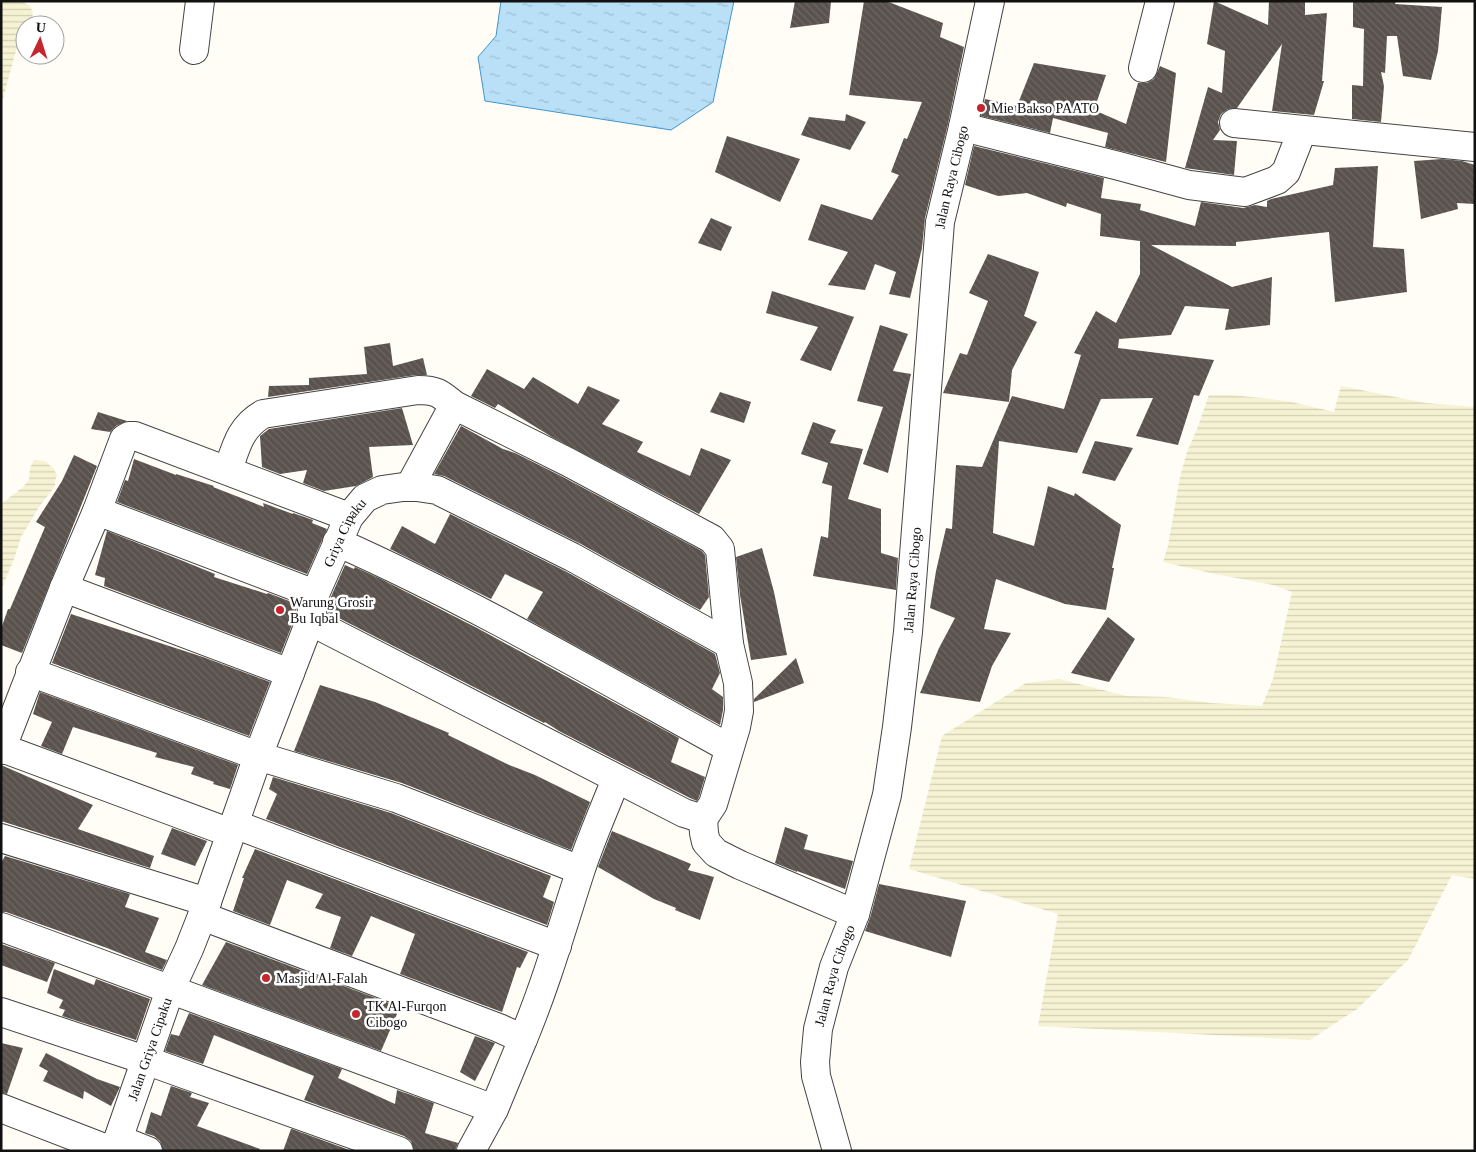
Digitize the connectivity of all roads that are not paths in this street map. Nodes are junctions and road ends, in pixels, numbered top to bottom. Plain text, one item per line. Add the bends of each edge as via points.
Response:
1 (200, 1) edge
2 (990, 1) edge
3 (1160, 1) edge
4 (194, 50) dead end
5 (1143, 68) dead end
6 (1234, 123) dead end
7 (963, 127) junction
8 (1302, 130) junction
9 (1475, 146) edge
10 (454, 405) junction
11 (228, 470) junction
12 (410, 486) junction
13 (97, 511) junction
14 (349, 517) junction
15 (337, 542) junction
16 (64, 588) junction
17 (315, 594) junction
18 (310, 621) junction
19 (729, 644) junction
20 (30, 672) junction
21 (290, 673) junction
22 (730, 748) junction
23 (2, 749) edge
24 (258, 756) junction
25 (616, 779) junction
26 (703, 819) junction
27 (233, 828) junction
28 (1, 838) edge
29 (580, 870) junction
30 (204, 909) junction
31 (855, 914) junction
32 (1, 927) edge
33 (557, 946) junction
34 (189, 949) joint
35 (170, 990) junction
36 (1, 1012) edge
37 (523, 1039) junction
38 (145, 1060) junction
39 (1, 1108) edge
40 (494, 1109) junction
41 (115, 1147) edge
42 (148, 1151) edge
43 (398, 1151) edge
44 (471, 1151) edge
45 (838, 1151) edge

1 - 4 street
2 - 7 street, Jalan Raya Cibogo
3 - 5 street
6 - 8 street
7 - 8 street via 1189,185 1245,192 1277,180 1286,172
7 - 31 street, Jalan Raya Cibogo via 940,222 908,632 897,727 887,795
8 - 9 street
10 - 11 street via 440,393 418,390 263,414 244,430
10 - 12 street
10 - 19 street via 712,539 720,549
11 - 13 street via 128,436 124,439
11 - 14 street
12 - 14 street, Griya Cipaku via 373,494
12 - 19 street, Griya Cipaku via 437,490 572,557
13 - 16 street
13 - 17 street
14 - 15 street, Griya Cipaku
15 - 17 street, Griya Cipaku
15 - 22 street via 479,612
16 - 20 street
16 - 21 street
17 - 18 street, Griya Cipaku
18 - 21 street, Griya Cipaku
18 - 25 street
19 - 22 street via 738,683 739,711
20 - 23 street
20 - 24 street
21 - 24 street, Griya Cipaku
22 - 26 street via 714,804
23 - 27 street
24 - 27 street, Griya Cipaku
24 - 29 street via 396,798
25 - 26 street
25 - 29 street
26 - 31 street via 706,842 716,853
27 - 30 street, Griya Cipaku
27 - 33 street
28 - 30 street
29 - 33 street
30 - 34 street, Griya Cipaku
30 - 37 street
31 - 45 street, Jalan Raya Cibogo via 834,968 816,1046 816,1076
32 - 35 street
33 - 37 street
34 - 35 street, Jalan Griya Cipaku
35 - 38 street, Jalan Griya Cipaku
35 - 40 street
36 - 38 street
37 - 40 street
38 - 41 street, Jalan Griya Cipaku
38 - 43 street
39 - 41 street
40 - 44 street
41 - 42 street

